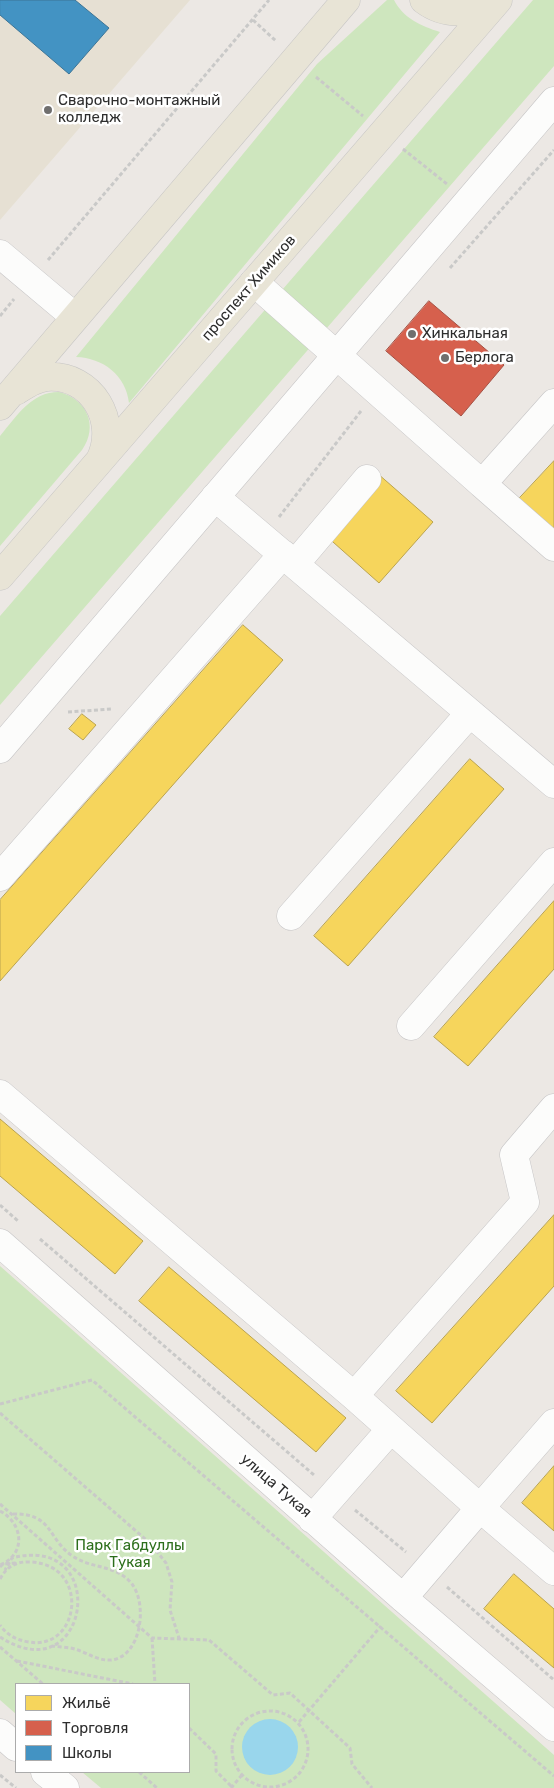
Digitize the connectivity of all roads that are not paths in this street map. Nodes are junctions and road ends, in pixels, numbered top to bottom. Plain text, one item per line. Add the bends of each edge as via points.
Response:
1 (346, 0) edge
2 (424, 0) edge
3 (498, 0) edge
4 (554, 101) edge
5 (0, 254) edge
6 (254, 282) junction
7 (75, 318) junction
8 (337, 354) junction
9 (4, 401) edge
10 (554, 403) edge
11 (94, 467) junction
12 (367, 479) dead end
13 (482, 484) junction
14 (215, 496) junction
15 (554, 547) edge
16 (280, 552) junction
17 (0, 576) edge
18 (470, 712) junction
19 (0, 750) edge
20 (554, 784) edge
21 (554, 862) edge
22 (0, 877) edge
23 (291, 916) dead end
24 (411, 1026) dead end
25 (0, 1094) edge
26 (554, 1108) edge
27 (0, 1243) edge
28 (354, 1396) junction
29 (554, 1423) edge
30 (391, 1429) junction
31 (480, 1508) junction
32 (312, 1519) junction
33 (554, 1571) edge
34 (403, 1598) junction
35 (554, 1727) edge
36 (0, 1733) edge
37 (15, 1746) edge
38 (46, 1773) edge
39 (65, 1788) edge

1 - 7 main road
2 - 3 main road via 441,9 463,12
3 - 6 main road, проспект Химиков
4 - 8 street
5 - 7 street
6 - 8 street
6 - 11 main road, проспект Химиков
7 - 9 main road
8 - 13 street
8 - 14 street
9 - 11 main road via 27,384 47,377 68,380 87,390 101,406 107,427 105,448
10 - 13 street
11 - 17 main road, проспект Химиков
12 - 16 street
13 - 15 street
14 - 16 street
14 - 19 street
16 - 18 street
16 - 22 street
18 - 20 street
18 - 23 street
21 - 24 street
25 - 28 street
26 - 28 street via 514,1155 525,1202
27 - 32 street, улица Тукая
28 - 30 street
29 - 31 street
30 - 31 street
30 - 32 street
31 - 33 street
31 - 34 street
32 - 34 street, улица Тукая
34 - 35 street, улица Тукая
36 - 37 street
38 - 39 street

